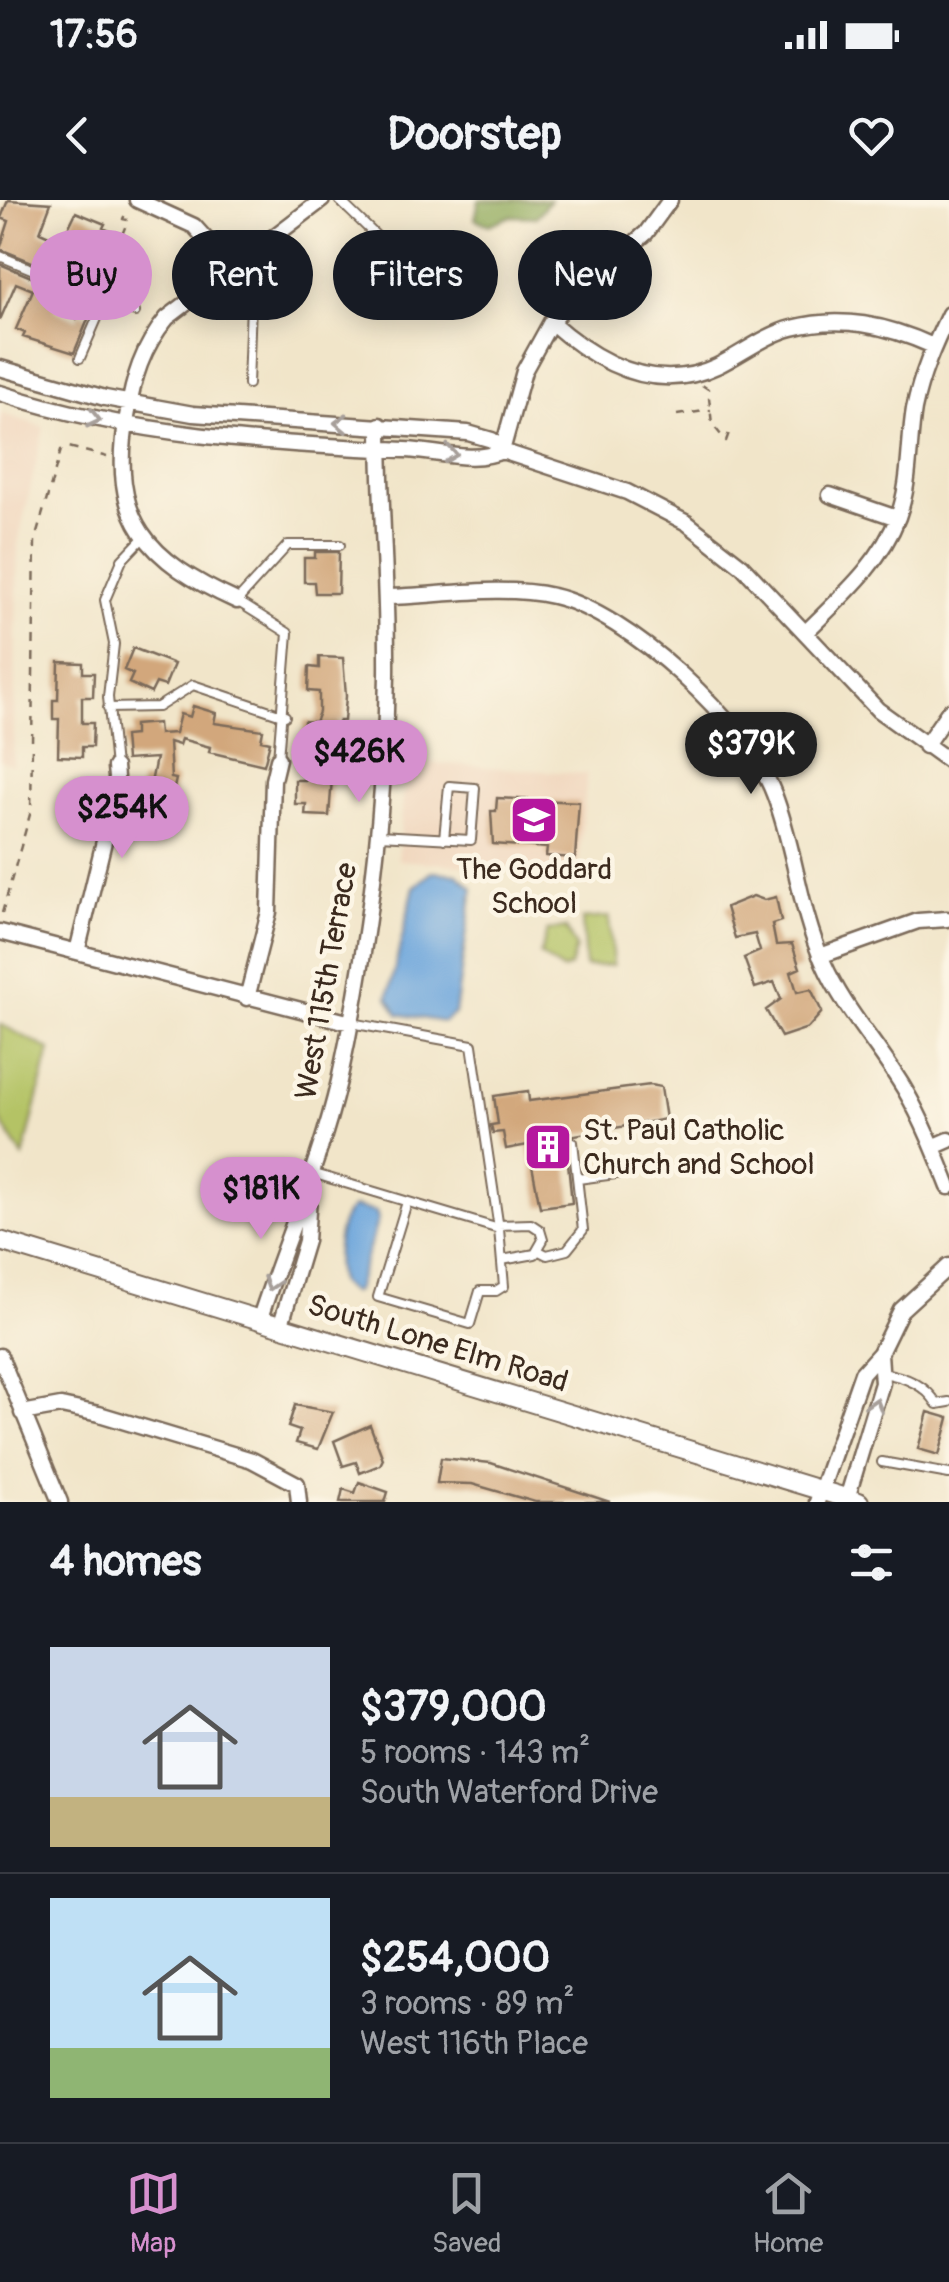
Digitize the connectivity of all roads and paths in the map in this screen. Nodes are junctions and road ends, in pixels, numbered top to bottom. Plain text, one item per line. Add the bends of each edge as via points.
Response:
1 (322, 200) edge
2 (339, 200) edge
3 (670, 200) edge
4 (132, 205) edge
5 (124, 230) edge
6 (198, 230) edge
7 (281, 230) edge
8 (370, 230) edge
9 (0, 256) edge
10 (30, 269) edge
11 (949, 314) edge
12 (172, 315) edge
13 (96, 320) edge
14 (251, 320) edge
15 (550, 322) junction
16 (933, 346) junction
17 (80, 358) dead end
18 (0, 368) edge
19 (701, 379) dead end
20 (248, 384) dead end
21 (0, 393) edge
22 (129, 403) junction
23 (712, 409) junction
24 (678, 416) dead end
25 (380, 425) junction
26 (125, 426) junction
27 (730, 430) dead end
28 (726, 440) junction
29 (722, 445) dead end
30 (380, 449) junction
31 (502, 452) junction
32 (107, 457) dead end
33 (830, 495) dead end
34 (898, 518) junction
35 (144, 538) junction
36 (340, 545) dead end
37 (386, 597) junction
38 (236, 601) junction
39 (806, 632) junction
40 (108, 708) junction
41 (949, 711) edge
42 (284, 716) junction
43 (925, 746) junction
44 (278, 759) joint
45 (949, 761) edge
46 (115, 767) joint
47 (379, 835) junction
48 (444, 838) junction
49 (2, 913) edge
50 (947, 920) edge
51 (0, 932) edge
52 (77, 952) junction
53 (820, 956) junction
54 (247, 998) junction
55 (350, 1023) junction
56 (949, 1140) edge
57 (573, 1142) dead end
58 (934, 1148) junction
59 (623, 1173) dead end
60 (578, 1179) junction
61 (312, 1180) junction
62 (949, 1187) edge
63 (407, 1202) junction
64 (498, 1227) junction
65 (0, 1242) edge
66 (540, 1251) junction
67 (502, 1260) junction
68 (949, 1266) edge
69 (260, 1318) junction
70 (280, 1324) junction
71 (880, 1353) junction
72 (0, 1356) edge
73 (881, 1373) junction
74 (949, 1402) edge
75 (22, 1413) junction
76 (882, 1462) dead end
77 (949, 1474) edge
78 (819, 1496) edge
79 (850, 1501) edge
80 (60, 1502) edge
81 (299, 1502) edge

1 - 7 street
2 - 8 lane
3 - 15 street via 646,233
4 - 5 path
4 - 6 street
9 - 10 lane
11 - 16 street
12 - 22 street via 152,337
13 - 17 lane
14 - 20 lane
15 - 16 street via 608,363 652,377 714,368 767,338 811,324 874,325
15 - 31 street via 520,384
16 - 34 street via 915,407
18 - 22 street
19 - 23 path
21 -> 26 street
25 -> 22 street via 226,418
22 - 26 street
23 - 24 path
23 - 28 path via 712,424
25 - 30 street, West 115th Terrace
25 - 31 street via 468,433 492,440
26 - 30 street via 204,439
26 - 35 street via 122,484
27 - 28 path
28 - 29 path
30 -> 31 street via 486,459
30 - 37 street, West 115th Terrace
31 - 39 street via 627,492 687,523 742,566
32 - 49 path via 61,450 35,540 31,810
33 - 34 street
34 - 39 street via 862,576
35 - 38 street via 176,571
35 - 40 lane via 122,560 106,600 114,644
36 - 38 lane via 288,545
37 - 47 street, West 115th Terrace
37 - 53 street via 552,596 635,635 736,729 759,767 774,794
38 - 42 lane via 288,633
39 - 43 street via 878,710
40 - 42 lane via 158,708 193,685
40 - 46 lane
41 - 43 street
42 - 44 lane
43 - 45 street
44 - 54 street via 269,912
46 - 52 street via 116,788
47 - 48 lane
47 - 55 street, West 115th Terrace
48 - 48 lane via 471,840 475,788 448,786
50 - 53 street via 918,922
51 - 52 street
52 - 54 street
53 - 58 street
54 - 55 street
55 - 61 street, West 115th Terrace
55 - 64 lane via 472,1045
56 - 58 street
57 - 60 lane
58 - 62 street
59 - 60 lane
60 - 66 lane via 584,1220 578,1242 558,1254
61 - 63 lane
61 -> 69 street, West 115th Terrace
61 - 70 street, West 115th Terrace via 306,1241
63 - 64 lane
63 - 67 lane via 378,1297 470,1324 480,1291 504,1286
64 - 66 lane via 537,1226
64 - 67 lane
65 - 69 street, South Lone Elm Road
66 - 67 lane
68 - 71 street via 901,1310
69 - 70 street, South Lone Elm Road
70 - 78 street, South Lone Elm Road
71 - 73 street
71 - 78 street via 862,1373
72 - 75 street
73 - 74 lane via 927,1389 937,1404
79 -> 73 street
75 - 80 street
75 - 81 street via 61,1406 252,1460 297,1484
76 - 77 lane
78 - 79 street, South Lone Elm Road

